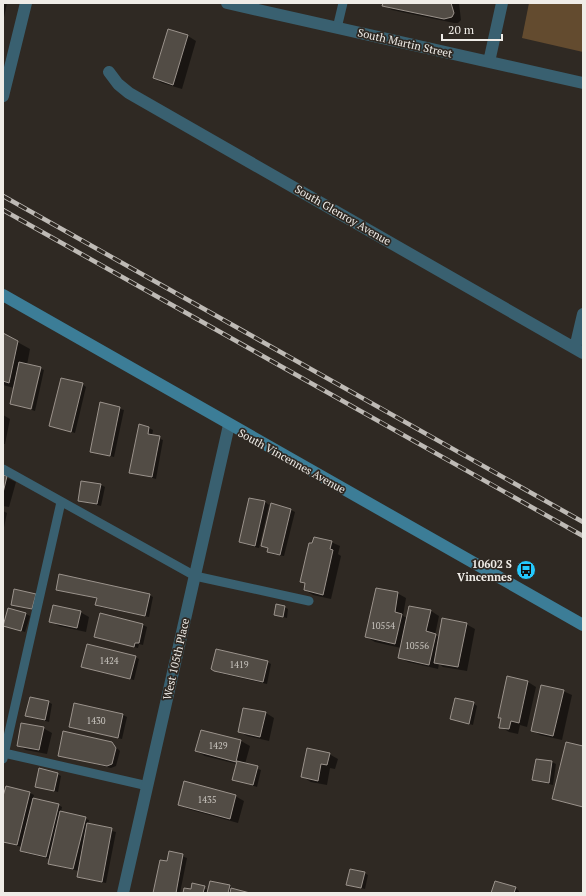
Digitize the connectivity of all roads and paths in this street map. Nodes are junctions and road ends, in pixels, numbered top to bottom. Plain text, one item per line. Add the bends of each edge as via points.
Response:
1 (26, 3) edge
2 (227, 3) edge
3 (343, 3) edge
4 (502, 3) edge
5 (338, 28) junction
6 (488, 62) junction
7 (108, 72) dead end
8 (583, 83) edge
9 (3, 96) edge
10 (3, 295) edge
11 (583, 314) edge
12 (579, 351) edge
13 (229, 425) junction
14 (3, 469) edge
15 (61, 502) junction
16 (195, 576) junction
17 (310, 602) dead end
18 (583, 625) edge
19 (4, 756) edge
20 (148, 786) junction
21 (123, 893) edge

1 - 9 street
2 - 5 street, South Martin Street
3 - 5 lane
4 - 6 street
5 - 6 street, South Martin Street
6 - 8 street, South Martin Street
7 - 12 street, South Glenroy Avenue via 129,93
10 - 13 main road, South Vincennes Avenue
11 - 12 street
13 - 16 street, West 105th Place
13 - 18 main road, South Vincennes Avenue
14 - 15 lane
15 - 16 lane
15 - 19 lane
16 - 17 lane
16 - 20 street, West 105th Place
19 - 20 lane
20 - 21 street, West 105th Place

